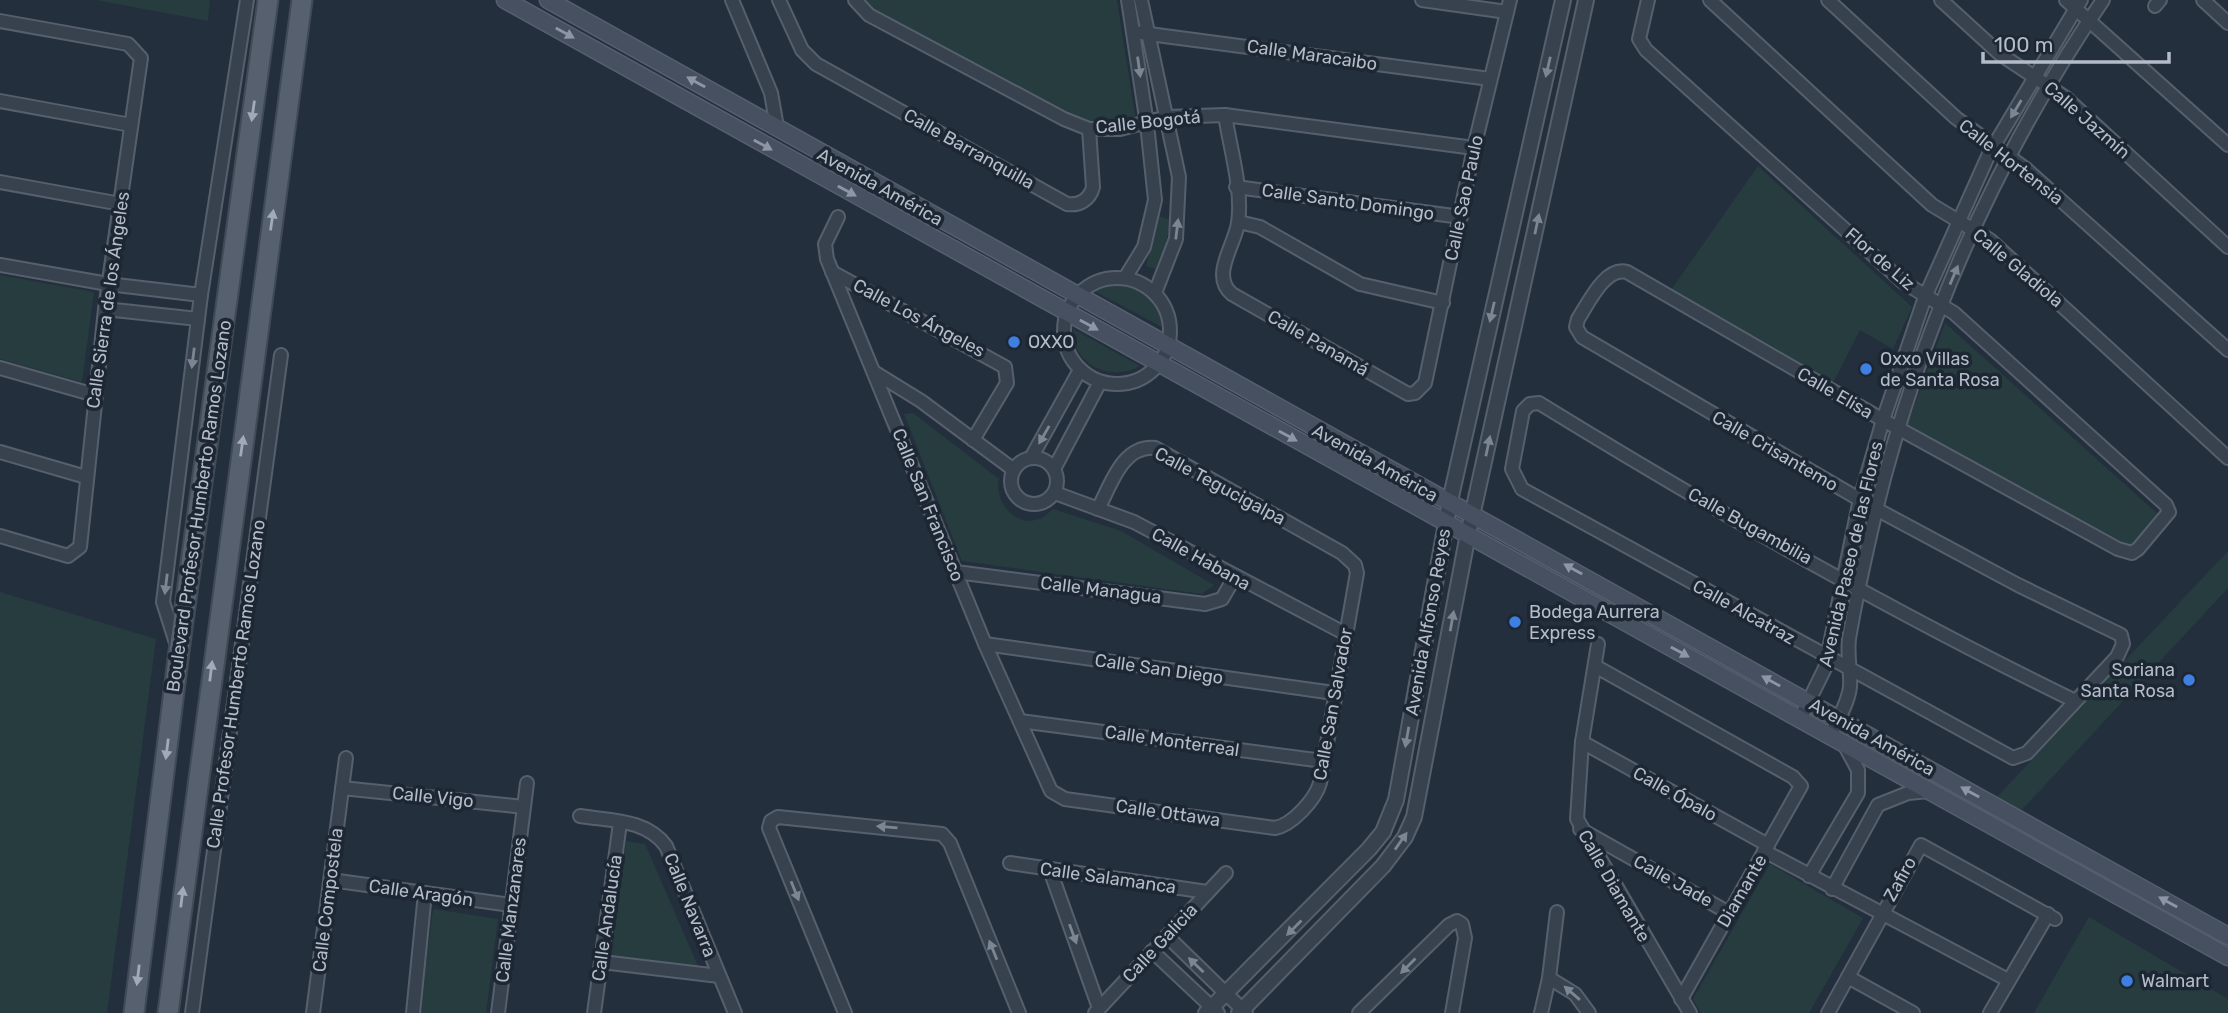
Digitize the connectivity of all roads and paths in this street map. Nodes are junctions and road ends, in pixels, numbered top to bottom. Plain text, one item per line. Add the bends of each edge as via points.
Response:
1 (247, 0) edge
2 (268, 0) edge
3 (302, 0) edge
4 (505, 0) edge
5 (548, 0) edge
6 (732, 0) edge
7 (779, 0) edge
8 (855, 0) edge
9 (1128, 0) edge
10 (1141, 0) edge
11 (1422, 0) edge
12 (1563, 0) edge
13 (1586, 0) edge
14 (1648, 0) edge
15 (1710, 0) edge
16 (1828, 0) edge
17 (1941, 0) edge
18 (2103, 0) edge
19 (2203, 0) edge
20 (2074, 3) edge
21 (1508, 6) edge
22 (2089, 20) junction
23 (0, 21) edge
24 (2228, 23) edge
25 (1141, 32) junction
26 (2036, 76) junction
27 (1489, 79) junction
28 (2050, 85) junction
29 (0, 101) edge
30 (1225, 115) junction
31 (1167, 117) junction
32 (1147, 124) junction
33 (131, 125) junction
34 (777, 127) junction
35 (1089, 129) junction
36 (798, 139) junction
37 (2228, 145) edge
38 (1993, 147) junction
39 (1474, 148) junction
40 (2008, 155) junction
41 (788, 158) junction
42 (0, 182) edge
43 (1236, 187) junction
44 (1180, 199) junction
45 (1155, 200) junction
46 (121, 204) junction
47 (838, 217) dead end
48 (1461, 217) junction
49 (1958, 219) junction
50 (1239, 222) junction
51 (1973, 229) junction
52 (2228, 247) edge
53 (0, 265) edge
54 (832, 272) junction
55 (1125, 278) junction
56 (108, 284) junction
57 (1155, 293) junction
58 (201, 295) junction
59 (1077, 295) junction
60 (1925, 297) junction
61 (1443, 303) junction
62 (1941, 304) junction
63 (105, 309) junction
64 (1066, 313) junction
65 (198, 319) junction
66 (1582, 337) joint
67 (1169, 345) junction
68 (2228, 350) edge
69 (281, 355) dead end
70 (1159, 365) junction
71 (0, 368) edge
72 (1080, 370) junction
73 (874, 372) junction
74 (1100, 382) junction
75 (1415, 393) joint
76 (95, 396) junction
77 (1065, 399) junction
78 (1085, 410) junction
79 (1882, 420) junction
80 (1899, 428) junction
81 (973, 440) junction
82 (0, 452) edge
83 (1031, 458) junction
84 (2228, 458) edge
85 (1054, 469) junction
86 (1014, 470) junction
87 (86, 477) junction
88 (1522, 489) joint
89 (1055, 493) junction
90 (1860, 499) junction
91 (1450, 501) junction
92 (1098, 509) junction
93 (1876, 509) junction
94 (1473, 513) junction
95 (1445, 524) junction
96 (1468, 534) junction
97 (0, 536) edge
98 (2127, 552) joint
99 (956, 572) junction
100 (1357, 573) joint
101 (1234, 578) junction
102 (1844, 579) junction
103 (1859, 587) junction
104 (1344, 633) junction
105 (1598, 644) dead end
106 (985, 645) junction
107 (179, 651) junction
108 (1827, 657) junction
109 (1595, 666) junction
110 (1850, 670) junction
111 (1334, 693) junction
112 (2075, 701) junction
113 (1809, 702) junction
114 (1800, 719) junction
115 (1838, 719) junction
116 (1020, 721) junction
117 (1837, 740) junction
118 (1582, 743) junction
119 (346, 758) dead end
120 (1323, 761) junction
121 (527, 783) dead end
122 (342, 788) junction
123 (1051, 791) joint
124 (1929, 791) junction
125 (1858, 793) junction
126 (1878, 805) junction
127 (524, 807) junction
128 (580, 816) dead end
129 (2014, 817) junction
130 (620, 823) junction
131 (1287, 824) joint
132 (1580, 829) junction
133 (2042, 832) junction
134 (1834, 834) junction
135 (2008, 835) junction
136 (1856, 846) junction
137 (1766, 848) junction
138 (2034, 849) junction
139 (187, 859) junction
140 (211, 862) junction
141 (1010, 863) dead end
142 (1050, 870) junction
143 (1226, 873) dead end
144 (1809, 876) junction
145 (1341, 878) junction
146 (331, 880) junction
147 (1832, 889) junction
148 (1207, 892) junction
149 (1357, 892) junction
150 (425, 893) junction
151 (511, 905) junction
152 (1557, 912) dead end
153 (1729, 913) junction
154 (146, 914) junction
155 (1881, 914) junction
156 (1167, 936) junction
157 (2228, 936) edge
158 (1153, 951) junction
159 (2228, 957) edge
160 (602, 962) junction
161 (719, 976) junction
162 (1848, 977) junction
163 (1549, 978) junction
164 (2008, 980) junction
165 (1226, 993) junction
166 (1681, 999) junction
167 (1371, 1007) edge
168 (1097, 1011) edge
169 (1212, 1011) edge
170 (1243, 1012) edge
171 (134, 1013) edge
172 (159, 1013) edge
173 (168, 1013) edge
174 (192, 1013) edge
175 (313, 1013) edge
176 (413, 1013) edge
177 (498, 1013) edge
178 (594, 1013) edge
179 (735, 1013) edge
180 (845, 1013) edge
181 (1019, 1013) edge
182 (1359, 1013) edge
183 (1452, 1013) edge
184 (1541, 1013) edge
185 (1589, 1013) edge
186 (1690, 1013) edge
187 (1828, 1013) edge
188 (1913, 1013) edge
189 (1990, 1013) edge

1 - 58 street
2 -> 107 main road, Boulevard Profesor Humberto Ramos Lozano
139 -> 3 main road, Boulevard Profesor Humberto Ramos Lozano
4 -> 41 main road, Avenida América
34 -> 5 main road, Avenida América
6 - 34 street via 771,93
7 - 35 street, Calle Barranquilla via 796,40 816,64 1067,204 1080,203 1091,195
8 - 35 street, Calle Bogotá via 869,15 1064,120
9 - 25 street
10 - 25 street
11 - 21 street
12 -> 91 street, Avenida Alfonso Reyes
94 -> 13 street, Avenida Alfonso Reyes
14 - 60 street, Flor de Liz via 1639,33 1646,50
15 - 49 street, Calle Gladiola via 1932,205
16 - 38 street, Calle Hortensia via 1955,118
17 - 26 street, Calle Jazmín via 2000,54
18 - 22 street
19 - 24 street
20 - 22 street
20 - 26 street, Avenida Paseo de las Flores
21 - 27 street, Calle Sao Paulo
22 - 28 street, Avenida Paseo de las Flores
22 - 37 street
23 - 33 street, Calle Sierra de los Ángeles via 128,44 141,58
25 - 27 street, Calle Maracaibo
25 - 31 street
25 -> 32 street
26 - 28 street, Calle Jazmín
26 -> 38 street, Avenida Paseo de las Flores
27 - 39 street, Calle Sao Paulo
28 - 40 street, Avenida Paseo de las Flores
28 - 52 street, Calle Jazmín
29 - 33 street
30 - 31 street, Calle Bogotá
30 - 39 street, Calle Bogotá
30 - 43 street
31 - 32 street, Calle Bogotá
31 - 44 street
32 - 35 street, Calle Bogotá
32 - 45 street
33 - 46 street, Calle Sierra de los Ángeles
34 - 36 main road, Avenida América
36 - 41 main road
36 - 59 main road, Avenida América
38 - 40 street, Calle Hortensia
38 - 49 street, Avenida Paseo de las Flores
39 - 48 street, Calle Sao Paulo
40 - 51 street, Avenida Paseo de las Flores
40 - 68 street, Calle Hortensia
41 -> 64 main road, Avenida América
42 - 46 street
43 - 48 street, Calle Santo Domingo
43 - 50 street
44 - 45 street
57 -> 44 street via 1176,239
45 - 55 street via 1144,247
46 - 56 street, Calle Sierra de los Ángeles
47 - 54 street, Calle San Francisco via 824,251
48 - 61 street, Calle Sao Paulo
49 - 51 street, Calle Gladiola
49 - 60 street, Avenida Paseo de las Flores
50 - 61 street via 1260,227 1360,284
50 - 75 street, Calle Panamá via 1222,274 1224,286 1232,294 1408,394
62 -> 51 street, Avenida Paseo de las Flores
51 - 84 street, Calle Gladiola
53 - 56 street
54 - 73 street, Calle San Francisco
54 - 81 street, Calle Los Ángeles via 1005,367 1007,383
55 - 57 street
55 - 59 street via 1099,280
56 - 58 street
56 - 63 street, Calle Sierra de los Ángeles
57 - 67 street via 1169,317
58 - 65 street
59 - 64 street
59 - 67 main road, Avenida América
60 - 62 street, Flor de Liz
60 - 79 street, Avenida Paseo de las Flores
61 - 75 street, Calle Sao Paulo via 1425,383
62 - 80 street, Avenida Paseo de las Flores
62 - 98 street, Flor de Liz via 2164,503 2168,516 2138,549
63 - 65 street
63 - 76 street, Calle Sierra de los Ángeles
64 -> 70 main road, Avenida América
64 - 72 street via 1063,333 1068,353
65 -> 107 street via 163,602
66 - 79 street, Calle Elisa via 1576,327 1578,319 1607,277 1620,271
66 - 90 street, Calle Crisantemo
67 - 70 street
67 - 91 main road, Avenida América
69 - 140 street, Calle Profesor Humberto Ramos Lozano
70 - 74 street via 1132,382
70 -> 95 main road, Avenida América
71 - 76 street
72 - 74 street
72 - 77 street
73 - 81 street
73 - 99 street, Calle San Francisco
74 - 78 street
76 - 87 street, Calle Sierra de los Ángeles
77 - 78 street
77 -> 83 street
78 - 85 street
79 - 80 street, Calle Elisa
79 - 90 street, Avenida Paseo de las Flores
80 - 93 street, Avenida Paseo de las Flores
80 - 98 street, Calle Elisa
81 - 86 street
82 - 87 street
83 - 85 street via 1040,458
83 - 86 street
85 - 89 street
86 - 89 street via 1014,493 1026,504 1043,503
87 - 97 street, Calle Sierra de los Ángeles via 80,547 68,556
88 - 102 street, Calle Bugambilia via 1513,469 1524,411 1539,403
88 - 108 street, Calle Alcatraz
89 - 92 street, Calle Habana
90 - 93 street, Calle Crisantemo
90 - 102 street, Avenida Paseo de las Flores
91 - 94 main road, Avenida América
91 - 95 street, Avenida Alfonso Reyes
92 - 100 street, Calle Tegucigalpa via 1125,458 1143,447 1155,448 1342,553
92 - 101 street, Calle Habana via 1134,522
93 - 103 street, Avenida Paseo de las Flores
93 - 112 street, Calle Crisantemo via 2121,635 2123,644 2117,657
94 - 96 street, Avenida Alfonso Reyes
113 -> 94 main road, Avenida América
95 - 96 main road, Avenida América
95 -> 145 street, Avenida Alfonso Reyes via 1396,800 1383,832
96 -> 114 main road, Avenida América
149 -> 96 street, Avenida Alfonso Reyes via 1405,837 1417,810
99 - 101 street, Calle Managua via 1205,604 1222,599
99 - 106 street, Calle San Francisco
100 - 104 street, Calle San Salvador
101 - 104 street, Calle Habana
102 - 103 street, Calle Bugambilia
102 - 108 street, Avenida Paseo de las Flores
103 - 110 street, Avenida Paseo de las Flores via 1848,644
103 - 112 street, Calle Bugambilia
104 - 111 street, Calle San Salvador
105 - 109 street, Calle Diamante
106 - 111 street, Calle San Diego
106 - 116 street, Calle San Francisco
107 -> 154 main road, Boulevard Profesor Humberto Ramos Lozano
108 - 110 street, Calle Alcatraz
108 - 113 street, Avenida Paseo de las Flores
109 - 118 street, Calle Diamante
109 - 137 street, Diamante via 1800,783 1801,789
110 - 112 street, Calle Alcatraz via 2018,758
110 - 115 street, Avenida Paseo de las Flores via 1849,695
111 - 120 street, Calle San Salvador
113 - 114 street, Avenida Paseo de las Flores
113 - 115 main road, Avenida América
114 - 117 main road, Avenida América
115 - 117 street, Avenida Paseo de las Flores
129 -> 115 main road, Avenida América
116 - 120 street, Calle Monterreal
116 - 123 street, Calle San Francisco
117 - 124 main road, Avenida América
117 - 125 street via 1858,770
118 - 132 street, Calle Diamante via 1576,809
118 - 137 street, Calle Ópalo
119 - 122 street, Calle Compostela
120 - 131 street, Calle San Salvador via 1318,789
121 - 127 street, Calle Manzanares
122 - 127 street, Calle Vigo
122 - 146 street, Calle Compostela
123 - 131 street, Calle Ottawa via 1065,800 1275,828
124 - 126 street via 1908,793
124 - 135 main road, Avenida América
125 - 126 street
125 - 134 street
126 - 136 street
127 - 151 street, Calle Manzanares
128 - 130 street, Calle Navarra
129 - 133 main road, Avenida América
129 - 135 main road via 2017,827
130 - 160 street, Calle Andalucía
130 - 161 street, Calle Navarra via 651,830 666,846
132 - 153 street, Calle Jade
132 - 166 street, Calle Diamante
133 - 138 main road via 2033,836
157 -> 133 main road, Avenida América
134 - 136 street
134 - 144 street
135 - 138 main road, Avenida América
136 - 147 street
137 - 144 street, Calle Ópalo
137 - 153 street, Diamante
138 - 159 main road, Avenida América
139 - 140 street
173 -> 139 main road, Boulevard Profesor Humberto Ramos Lozano
140 - 174 street, Calle Profesor Humberto Ramos Lozano
141 - 142 street, Calle Salamanca
142 - 148 street, Calle Salamanca
142 -> 168 street
143 - 148 street, Calle Galicia
144 - 147 street, Calle Ópalo
145 - 149 street
145 -> 165 street, Avenida Alfonso Reyes
146 - 150 street, Calle Aragón
146 - 175 street, Calle Compostela
147 - 155 street, Calle Ópalo
148 - 156 street, Calle Galicia
149 - 170 street, Avenida Alfonso Reyes
150 - 151 street, Calle Aragón
150 - 176 street
151 - 177 street, Calle Manzanares
152 - 163 street
153 - 166 street, Diamante
154 -> 171 main road, Boulevard Profesor Humberto Ramos Lozano
154 - 172 main road via 161,916 169,926
155 - 162 street, Zafiro
155 - 164 street, Calle Ópalo
155 - 164 street, Zafiro via 1923,845 2052,917
156 - 158 street, Calle Galicia
165 -> 156 street
158 - 168 street, Calle Galicia
158 - 169 street
160 - 161 street
160 - 178 street, Calle Andalucía
161 - 179 street, Calle Navarra
162 - 187 street, Zafiro
162 - 188 street
163 - 184 street
185 -> 163 street via 1575,994
164 - 189 street
165 - 169 street, Avenida Alfonso Reyes
165 - 170 street
166 - 186 street, Calle Diamante
167 - 182 street
183 -> 167 street via 1465,938 1457,920
181 -> 180 street via 950,843 936,831 778,817 769,828

